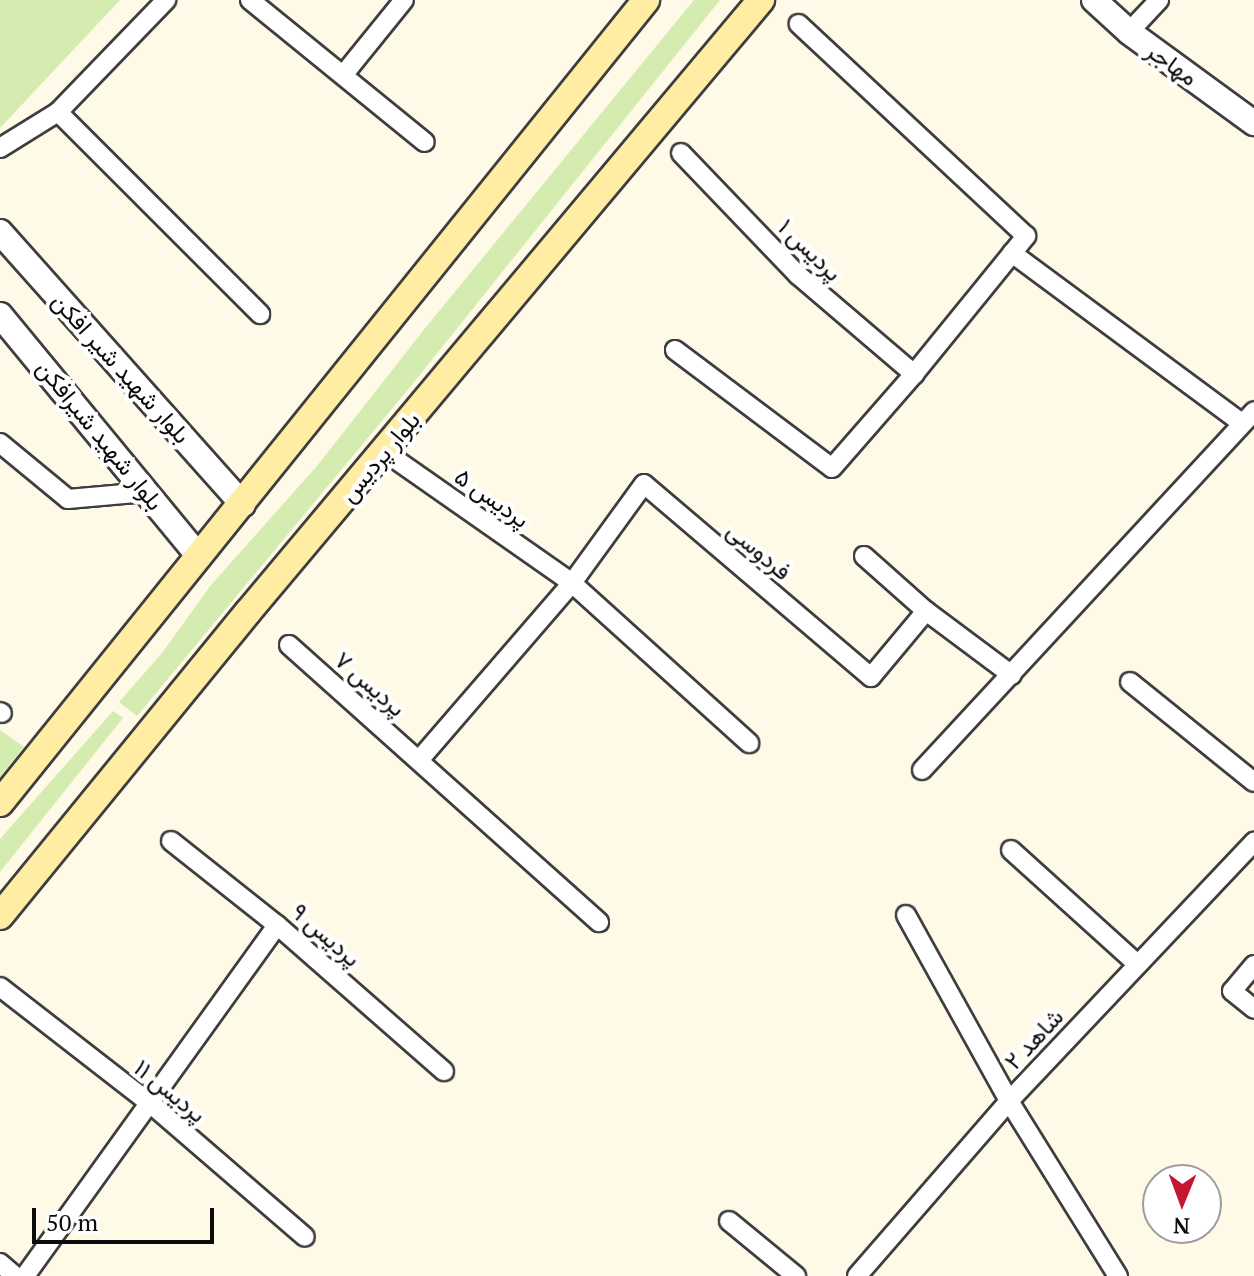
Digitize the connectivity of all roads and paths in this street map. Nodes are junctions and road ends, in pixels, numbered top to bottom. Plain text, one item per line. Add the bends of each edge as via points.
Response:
1 (166, 0) edge
2 (250, 0) edge
3 (404, 0) edge
4 (646, 0) edge
5 (761, 0) edge
6 (1094, 0) edge
7 (1159, 0) edge
8 (799, 24) dead end
9 (1129, 32) junction
10 (344, 74) junction
11 (58, 112) junction
12 (1254, 123) edge
13 (425, 142) dead end
14 (0, 148) edge
15 (681, 153) dead end
16 (0, 232) edge
17 (1012, 253) junction
18 (260, 314) dead end
19 (0, 315) edge
20 (675, 350) dead end
21 (914, 374) junction
22 (1248, 417) edge
23 (0, 443) edge
24 (385, 452) junction
25 (147, 492) junction
26 (243, 505) junction
27 (199, 556) junction
28 (864, 556) dead end
29 (572, 583) junction
30 (926, 611) junction
31 (289, 645) dead end
32 (1012, 675) junction
33 (1130, 682) dead end
34 (749, 743) dead end
35 (420, 759) junction
36 (922, 770) dead end
37 (1254, 782) edge
38 (0, 803) edge
39 (171, 841) dead end
40 (1254, 842) edge
41 (1011, 850) dead end
42 (906, 915) dead end
43 (0, 916) edge
44 (599, 922) dead end
45 (277, 925) junction
46 (1137, 964) junction
47 (1254, 965) edge
48 (0, 987) edge
49 (1254, 1009) edge
50 (444, 1071) dead end
51 (1009, 1101) junction
52 (151, 1104) junction
53 (729, 1221) dead end
54 (305, 1237) dead end
55 (0, 1263) edge
56 (15, 1276) edge
57 (25, 1276) edge
58 (796, 1276) edge
59 (857, 1276) edge
60 (1118, 1276) edge

1 - 11 street
2 - 10 street
3 - 10 street
4 - 26 main road
5 - 24 main road, بلوار پردیس
6 - 9 street, مهاجر
7 - 9 street
8 - 17 street via 1026,236
9 - 12 street, مهاجر
10 - 13 street
11 - 14 street
11 - 18 street
15 - 21 street, پردیس ۱ via 798,275
16 - 26 street, بلوار شهید شیر افکن
17 - 21 street
17 - 22 street
19 - 25 street, بلوار شهید شیرافکن
20 - 21 street via 832,468
22 - 32 street
23 - 25 street via 68,499
24 - 29 street, پردیس ۵
24 - 43 main road, بلوار پردیس
25 - 27 street, بلوار شهید شیرافکن
26 - 27 main road
27 - 38 main road
28 - 30 street
29 - 30 street, فردوسی via 644,484 871,677
29 - 34 street, پردیس ۵
29 - 35 street
30 - 32 street
31 - 35 street, پردیس ۷
32 - 36 street
33 - 37 street
35 - 44 street, پردیس ۷
39 - 45 street, پردیس ۹
40 - 46 street, شاهد ۲
41 - 46 street
42 - 51 street
45 - 50 street, پردیس ۹
45 - 52 street
46 - 51 street, شاهد ۲
47 - 49 street via 1232,991
48 - 52 street, پردیس ۱۱
51 - 59 street, شاهد ۲
51 - 60 street
52 - 54 street, پردیس ۱۱
52 - 57 street
53 - 58 street
55 - 56 street

